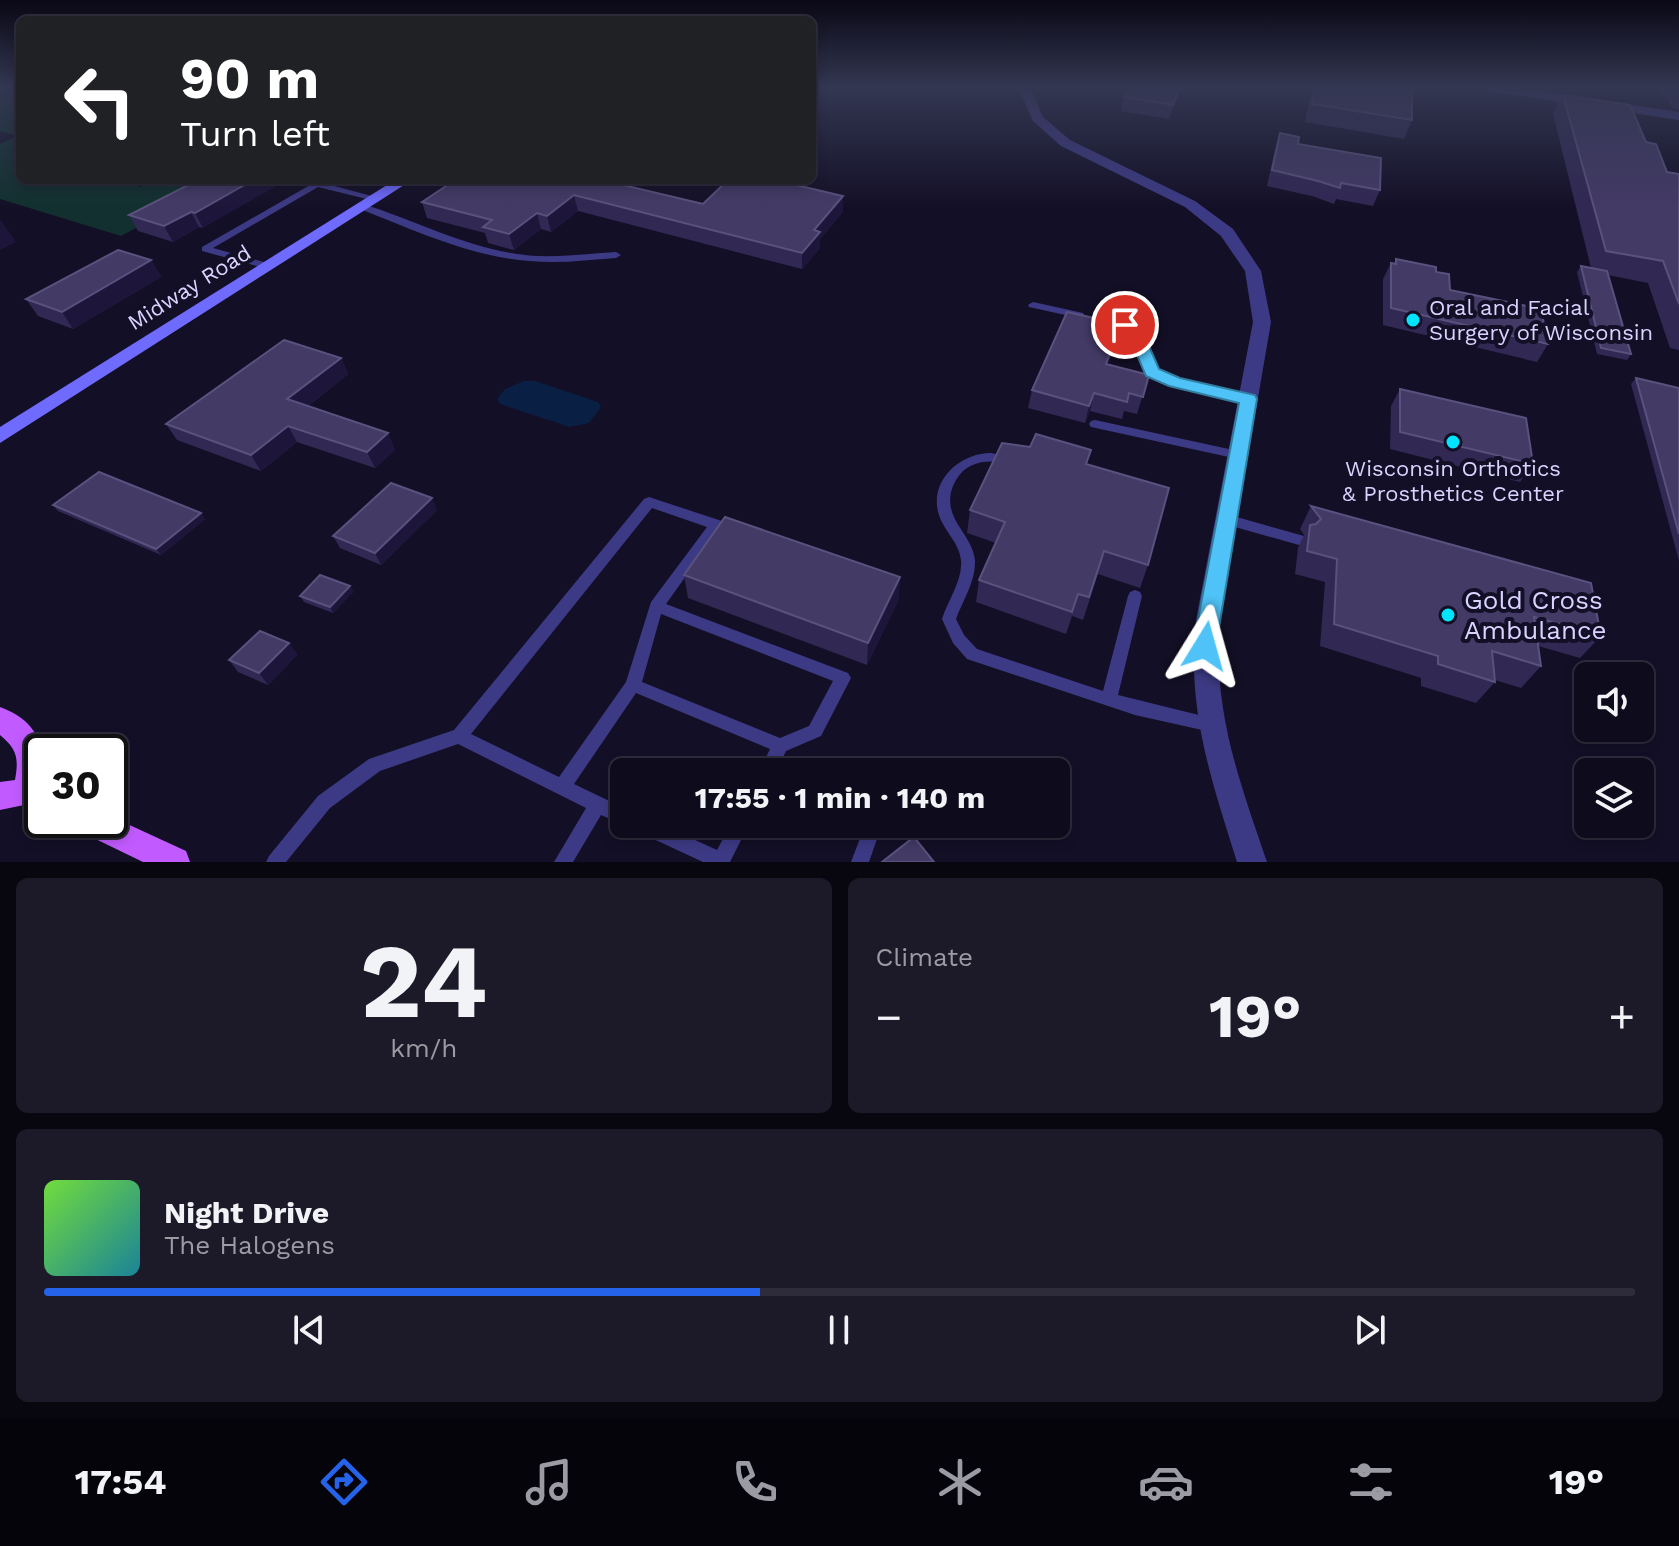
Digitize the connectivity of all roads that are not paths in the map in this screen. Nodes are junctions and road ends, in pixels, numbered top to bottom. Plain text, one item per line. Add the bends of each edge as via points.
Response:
1 (1048, 127) edge
2 (317, 184) joint
3 (398, 184) edge
4 (369, 202) junction
5 (616, 255) dead end
6 (268, 266) junction
7 (1033, 305) dead end
8 (1248, 399) junction
9 (1095, 424) dead end
10 (0, 436) edge
11 (1238, 455) junction
12 (1020, 464) edge
13 (1226, 519) junction
14 (716, 524) junction
15 (746, 534) edge
16 (1299, 540) dead end
17 (1135, 596) dead end
18 (656, 606) junction
19 (633, 685) junction
20 (1109, 699) junction
21 (0, 719) edge
22 (1211, 725) junction
23 (459, 736) junction
24 (780, 746) junction
25 (774, 758) edge
26 (562, 787) junction
27 (23, 795) edge
28 (598, 805) junction
29 (610, 811) edge
30 (125, 838) edge
31 (671, 838) edge
32 (733, 838) edge
33 (868, 839) dead end
34 (175, 862) edge
35 (275, 862) edge
36 (563, 862) edge
37 (860, 862) edge
38 (1252, 862) edge

1 - 8 street via 1061,139 1189,203 1246,255 1262,312
2 - 4 lane
2 - 6 lane via 205,249
3 - 4 main road, Midway Road
4 - 5 lane via 420,229 516,257
4 - 6 main road, Midway Road
6 - 10 main road, Midway Road
7 - 8 lane via 1125,325 1136,334 1152,372
8 - 11 street
9 - 11 lane
11 - 13 street
12 - 20 lane via 993,456 977,458 959,468 947,484 941,504 967,553 968,567 949,619 972,654
13 - 16 lane
13 - 22 street via 1205,646
14 - 15 lane
14 - 18 lane
14 - 23 lane via 649,502
17 - 20 lane
18 - 19 lane
18 - 24 lane via 843,678 815,731
19 - 24 lane
19 - 26 lane
20 - 22 lane
21 - 27 main road via 32,748
22 - 38 street
23 - 26 lane
23 - 35 lane via 375,765 324,802
24 - 25 lane
26 - 28 lane
28 - 29 lane
28 - 36 lane
30 - 34 main road
31 - 32 lane via 721,861
33 - 37 lane

